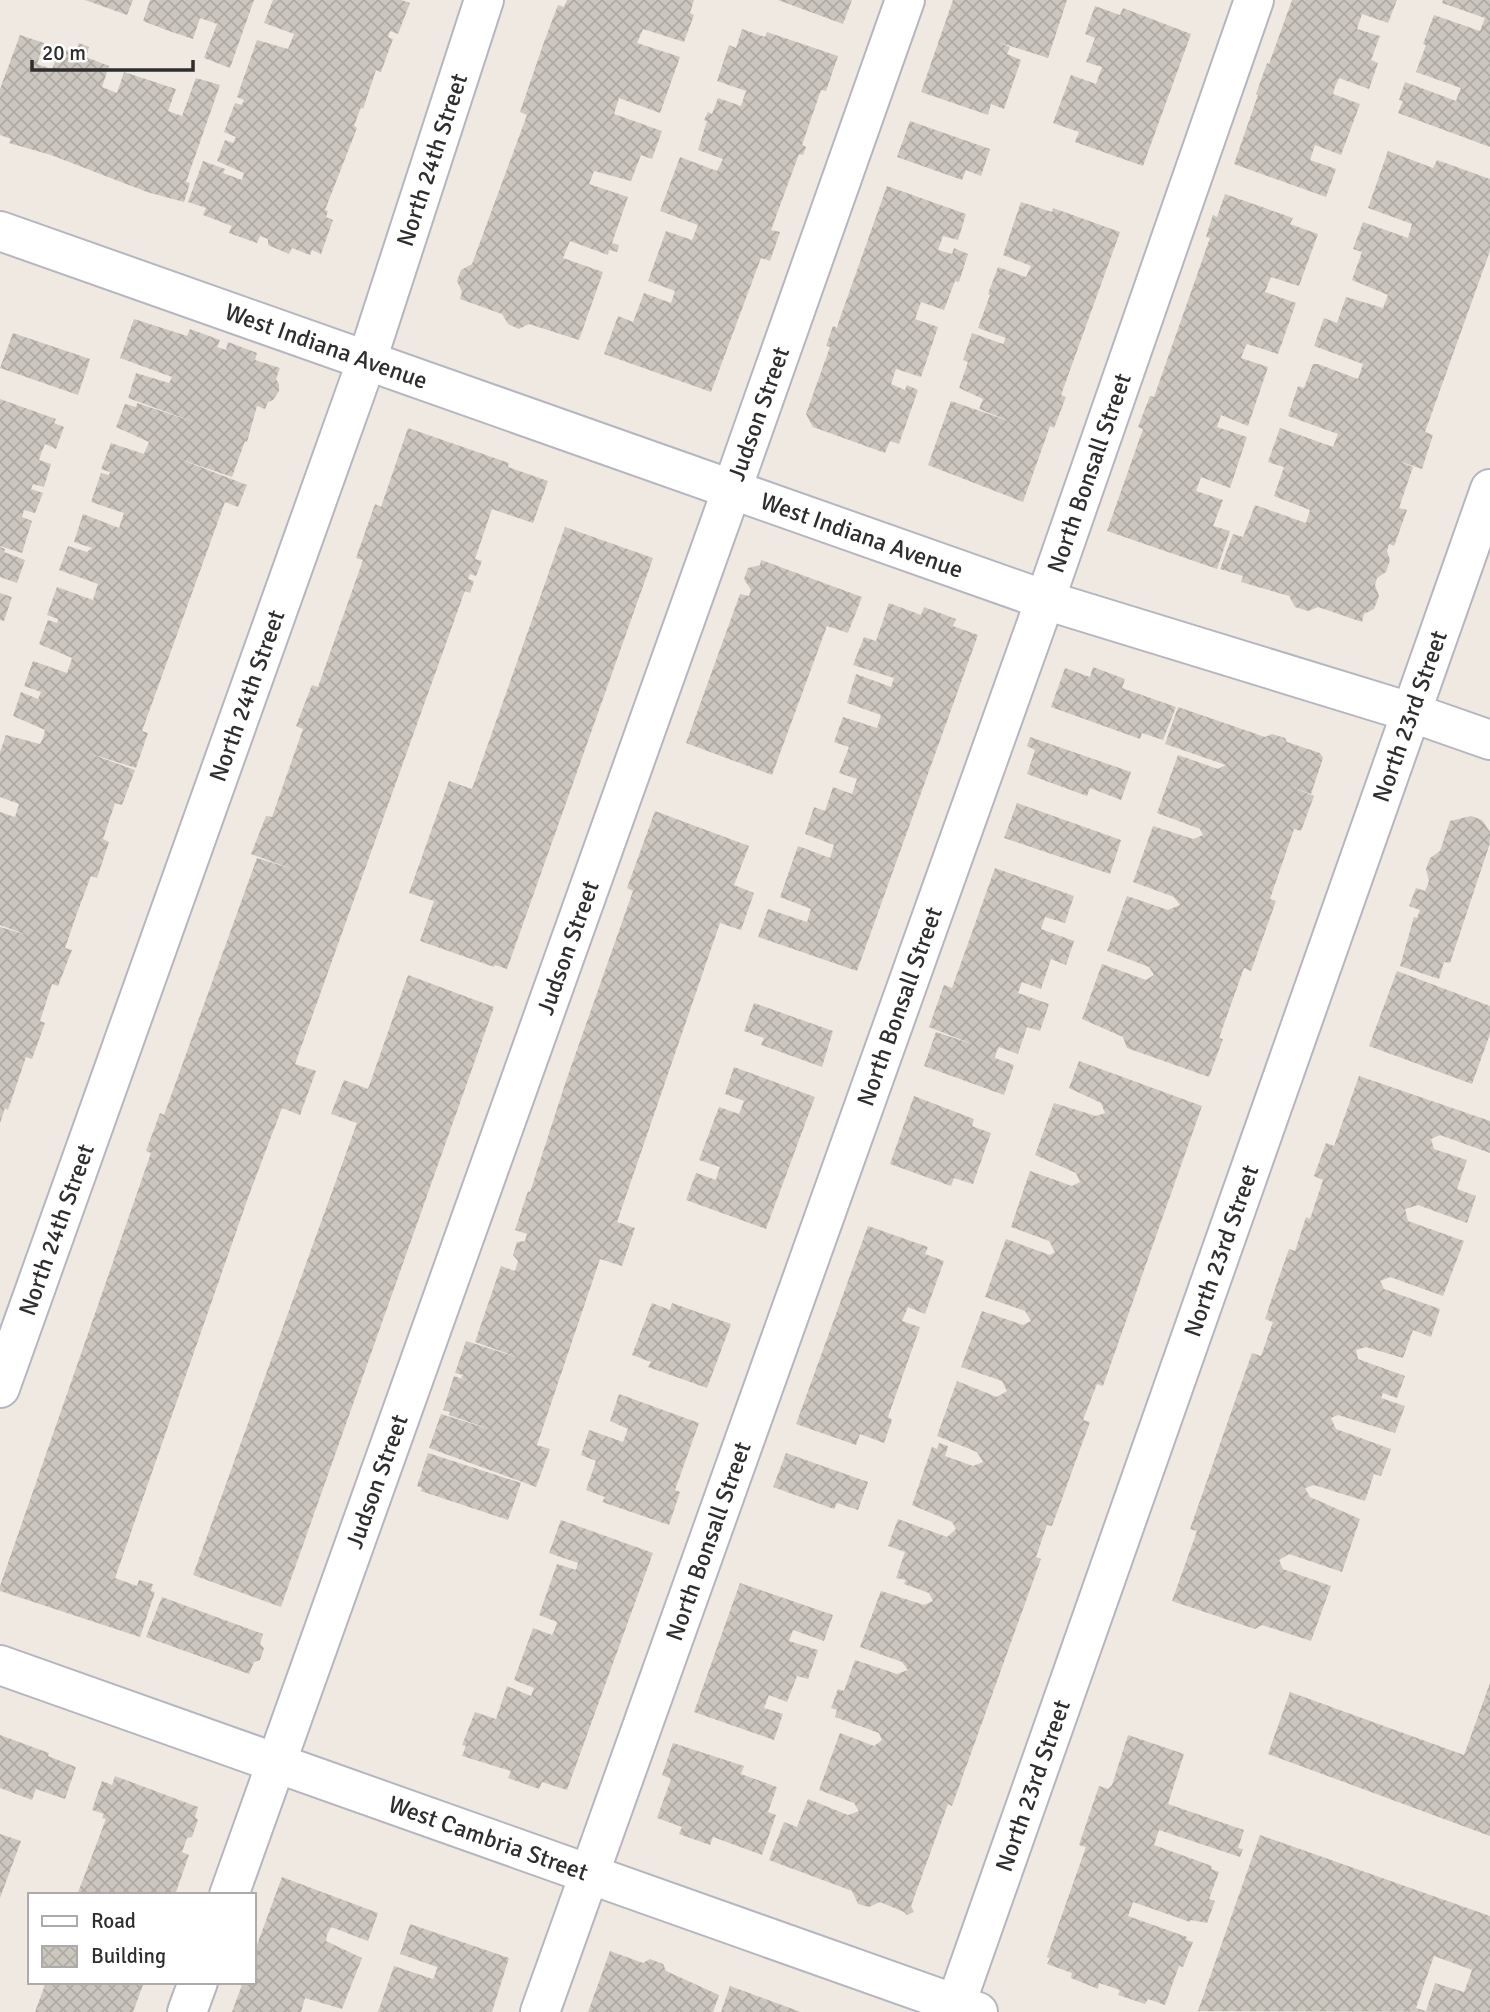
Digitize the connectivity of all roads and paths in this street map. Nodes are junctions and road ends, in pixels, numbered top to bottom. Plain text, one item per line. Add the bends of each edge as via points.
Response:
1 (484, 0) edge
2 (905, 0) edge
3 (1254, 0) edge
4 (2, 239) edge
5 (367, 360) junction
6 (732, 489) junction
7 (1490, 489) edge
8 (1045, 600) junction
9 (1410, 712) junction
10 (1490, 740) edge
11 (0, 1388) edge
12 (0, 1665) edge
13 (276, 1764) junction
14 (589, 1874) junction
15 (230, 1893) edge
16 (197, 1984) edge
17 (962, 2009) edge
18 (187, 2012) edge
19 (540, 2012) edge

1 - 5 street, North 24th Street
2 - 6 street, Judson Street
3 - 8 street, North Bonsall Street
4 - 5 street, West Indiana Avenue
5 - 6 street, West Indiana Avenue
5 - 11 street, North 24th Street
6 - 8 street, West Indiana Avenue
6 - 13 street, Judson Street
7 - 9 street, North 23rd Street
8 - 9 street, West Indiana Avenue
8 - 14 street, North Bonsall Street
9 - 10 street, West Indiana Avenue
9 - 17 street, North 23rd Street
12 - 13 street, West Cambria Street
13 - 14 street, West Cambria Street
13 - 15 street, Judson Street
14 - 17 street, West Cambria Street
14 - 19 street, North Bonsall Street
16 - 18 street

